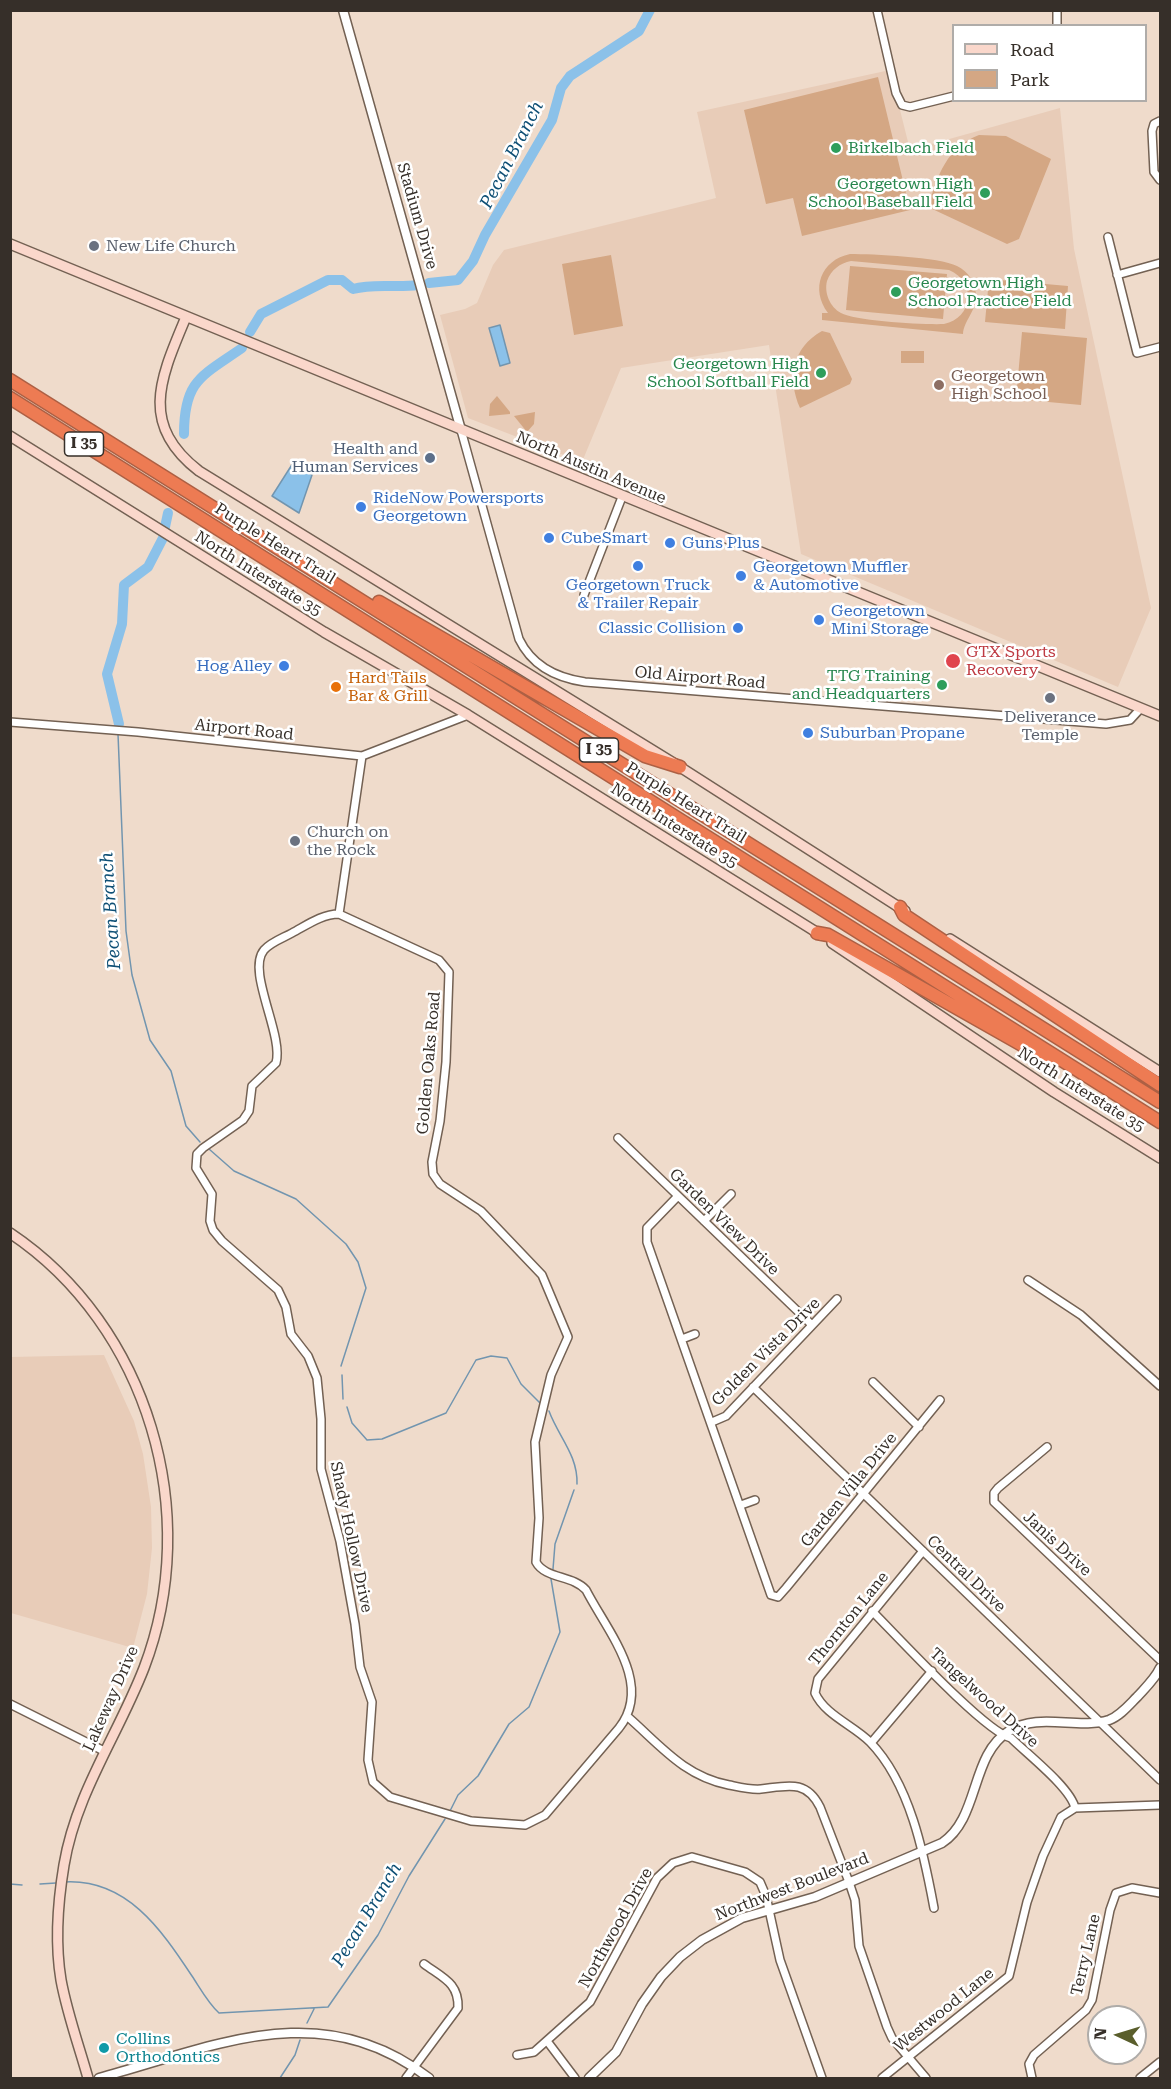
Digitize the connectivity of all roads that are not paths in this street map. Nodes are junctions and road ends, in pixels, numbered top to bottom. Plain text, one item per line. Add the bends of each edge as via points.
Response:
1 (343, 10) edge
2 (877, 10) edge
3 (952, 96) edge
4 (1161, 121) edge
5 (1161, 180) edge
6 (1108, 237) dead end
7 (10, 244) edge
8 (1161, 263) edge
9 (1117, 275) junction
10 (186, 317) junction
11 (1161, 347) edge
12 (10, 380) edge
13 (10, 398) edge
14 (461, 430) junction
15 (10, 436) edge
16 (622, 497) junction
17 (292, 556) junction
18 (584, 595) dead end
19 (1141, 708) junction
20 (468, 715) junction
21 (1161, 716) edge
22 (10, 722) edge
23 (362, 756) junction
24 (680, 768) junction
25 (900, 907) junction
26 (339, 914) junction
27 (818, 933) junction
28 (1161, 1072) edge
29 (1161, 1085) edge
30 (1124, 1099) junction
31 (1161, 1102) edge
32 (1161, 1122) edge
33 (618, 1138) dead end
34 (1161, 1158) edge
35 (731, 1194) dead end
36 (678, 1196) junction
37 (704, 1221) junction
38 (10, 1233) edge
39 (1028, 1280) dead end
40 (837, 1299) dead end
41 (813, 1325) junction
42 (695, 1334) dead end
43 (682, 1339) junction
44 (873, 1382) dead end
45 (1161, 1386) edge
46 (753, 1387) junction
47 (940, 1400) dead end
48 (712, 1422) junction
49 (919, 1427) junction
50 (1047, 1447) dead end
51 (864, 1494) junction
52 (755, 1500) dead end
53 (741, 1504) junction
54 (923, 1551) junction
55 (872, 1611) junction
56 (1161, 1660) edge
57 (1161, 1668) edge
58 (932, 1671) junction
59 (10, 1704) edge
60 (628, 1717) junction
61 (1100, 1721) junction
62 (1002, 1736) junction
63 (871, 1743) junction
64 (104, 1751) junction
65 (1161, 1780) edge
66 (1161, 1805) edge
67 (1075, 1808) junction
68 (924, 1852) junction
69 (849, 1882) junction
70 (1161, 1893) edge
71 (934, 1908) dead end
72 (769, 1909) junction
73 (424, 1964) dead end
74 (547, 2041) junction
75 (517, 2055) dead end
76 (907, 2057) junction
77 (1161, 2062) edge
78 (415, 2067) junction
79 (88, 2079) edge
80 (99, 2079) edge
81 (406, 2079) edge
82 (429, 2079) edge
83 (575, 2079) edge
84 (589, 2079) edge
85 (822, 2079) edge
86 (882, 2079) edge
87 (926, 2079) edge
88 (1032, 2079) edge
89 (1140, 2079) edge

1 - 14 street, Stadium Drive
2 - 3 street via 902,105 910,107
4 - 5 street via 1154,124 1152,131 1154,172
6 - 9 street
7 - 10 main road, North Austin Avenue
8 - 9 street
9 - 11 street via 1137,353
10 - 14 main road, North Austin Avenue
10 - 24 main road via 168,361 158,402 168,439 181,457
12 - 17 highway, Purple Heart Trail / I 35
13 - 30 highway, Purple Heart Trail / I 35
14 - 16 main road, North Austin Avenue
14 - 19 street, Old Airport Road via 519,639 533,660 561,676 1106,724 1130,720
15 - 20 main road, North Interstate 35 via 324,632
16 - 18 street
16 - 19 main road, North Austin Avenue
17 - 24 highway via 308,561 645,756
17 - 31 highway, Purple Heart Trail / I 35
19 - 21 main road, North Austin Avenue
20 - 23 street, Airport Road
20 - 27 main road, North Interstate 35
22 - 23 street, Airport Road
23 - 26 street
24 - 25 main road
25 - 28 main road
25 - 29 highway via 904,915
26 - 60 street, Golden Oaks Road via 439,960 449,972 446,1062 433,1173 440,1184 481,1211 539,1272 567,1334 535,1442 539,1518 536,1562 540,1569 577,1581 586,1590 628,1671 633,1699
26 - 60 street, Shady Hollow Drive via 306,925 261,954 260,971 278,1059 252,1086 243,1120 211,1140 199,1152 195,1168 212,1194 211,1226 222,1241 280,1293 291,1334 308,1356 317,1378 321,1469 340,1540 360,1667 372,1697 369,1767 377,1788 390,1797 461,1819 531,1824 544,1815
27 - 30 highway via 828,935 1112,1097
27 - 34 main road, North Interstate 35 via 976,1041
30 - 32 highway, Purple Heart Trail / I 35
33 - 36 street, Garden View Drive
35 - 37 street
36 - 37 street, Garden View Drive
36 - 43 street via 650,1223 646,1234
37 - 41 street, Garden View Drive
38 - 64 main road, Lakeway Drive via 47,1260 75,1289 117,1346 146,1411 165,1484 168,1545 157,1628 144,1668
39 - 45 street via 1081,1315
40 - 41 street, Golden Vista Drive
41 - 46 street, Golden Vista Drive
42 - 43 street
43 - 48 street
44 - 49 street
46 - 48 street, Golden Vista Drive via 726,1416
46 - 51 street, Central Drive
47 - 49 street, Garden Villa Drive
48 - 53 street
49 - 51 street, Garden Villa Drive
50 - 56 street, Janis Drive via 998,1488 994,1502
51 - 53 street, Garden Villa Drive via 778,1598 771,1595 766,1585
51 - 54 street, Central Drive
52 - 53 street
54 - 55 street, Thornton Lane
54 - 61 street, Central Drive
55 - 58 street, Tangelwood Drive
55 - 63 street, Thornton Lane via 815,1685 819,1701
57 - 61 street via 1122,1712
58 - 62 street, Tangelwood Drive
58 - 63 street
59 - 64 street
60 - 69 street via 696,1775 749,1788 785,1784 804,1788 820,1807
61 - 62 street via 1023,1725
61 - 65 street, Central Drive
62 - 67 street, Tangelwood Drive via 1011,1738 1064,1790
62 - 68 street, Northwest Boulevard via 992,1749 958,1828 949,1839
63 - 68 street, Thornton Lane via 898,1784
64 - 79 main road, Lakeway Drive via 82,1799 60,1893 61,1979
66 - 67 street
67 - 76 street, Westwood Lane via 1061,1816 1043,1856 1009,1976
68 - 69 street, Northwest Boulevard
68 - 71 street, Thornton Lane
69 - 72 street, Northwest Boulevard via 815,1898
69 - 76 street via 855,1900 859,1946 890,2032
70 - 88 street, Terry Lane via 1132,1888 1116,1893 1092,2000 1034,2055 1029,2064
72 - 74 street, Northwood Drive via 765,1891 752,1875 692,1857 672,1863 651,1888 592,1998
72 - 84 street, Northwest Boulevard via 722,1928 680,1957 648,1995 616,2052
72 - 85 street, Northwood Drive via 780,1959
73 - 78 street via 453,1986 459,1998 458,2008
74 - 75 street, Northwood Drive via 534,2052
74 - 83 street
76 - 86 street, Westwood Lane
76 - 87 street
77 - 89 street
78 - 80 street via 357,2040 291,2032 248,2037
78 - 81 street
78 - 82 street

